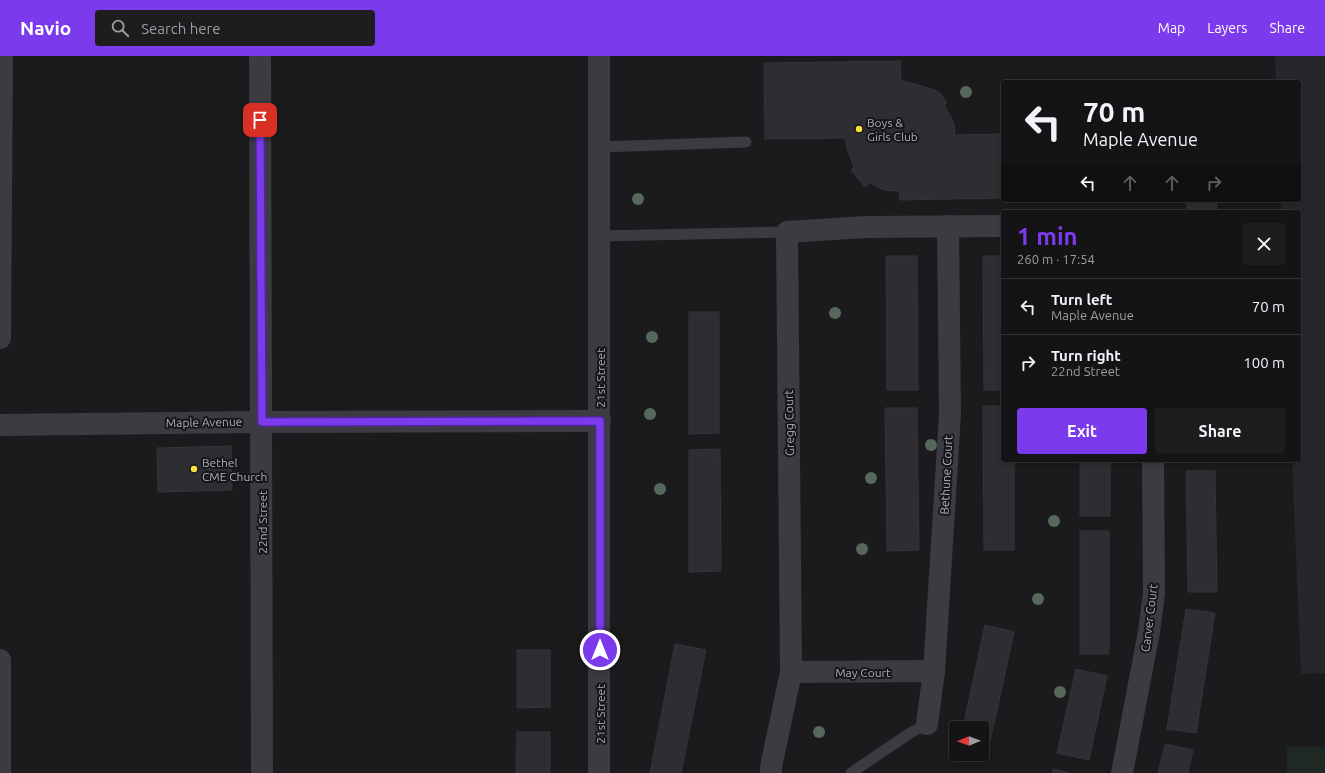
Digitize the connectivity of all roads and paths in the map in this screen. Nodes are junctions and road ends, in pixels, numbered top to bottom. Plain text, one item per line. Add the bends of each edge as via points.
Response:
1 (2, 56) edge
2 (260, 56) edge
3 (599, 56) edge
4 (746, 142) dead end
5 (600, 147) junction
6 (948, 226) junction
7 (1001, 226) edge
8 (787, 232) junction
9 (600, 236) junction
10 (0, 338) edge
11 (600, 421) junction
12 (262, 422) junction
13 (0, 424) edge
14 (1153, 462) edge
15 (0, 660) edge
16 (934, 671) junction
17 (791, 672) junction
18 (927, 724) joint
19 (0, 773) edge
20 (262, 773) edge
21 (600, 773) edge
22 (771, 773) edge
23 (851, 773) edge
24 (1122, 773) edge

1 - 10 street
2 - 12 street, 22nd Street
3 - 5 street, 21st Street
4 - 5 lane
5 - 9 street, 21st Street
6 - 7 street
6 - 8 street via 866,227
6 - 16 street, Bethune Court via 950,414
8 - 9 lane
8 - 17 street, Gregg Court
9 - 11 street, 21st Street
11 - 12 street, Maple Avenue
11 - 21 street, 21st Street
12 - 13 street, Maple Avenue
12 - 20 street, 22nd Street
14 - 24 street, Carver Court via 1154,593
15 - 19 street
16 - 17 street, May Court
16 - 18 street, Bethune Court
17 - 22 street, Gregg Court
18 - 23 lane

